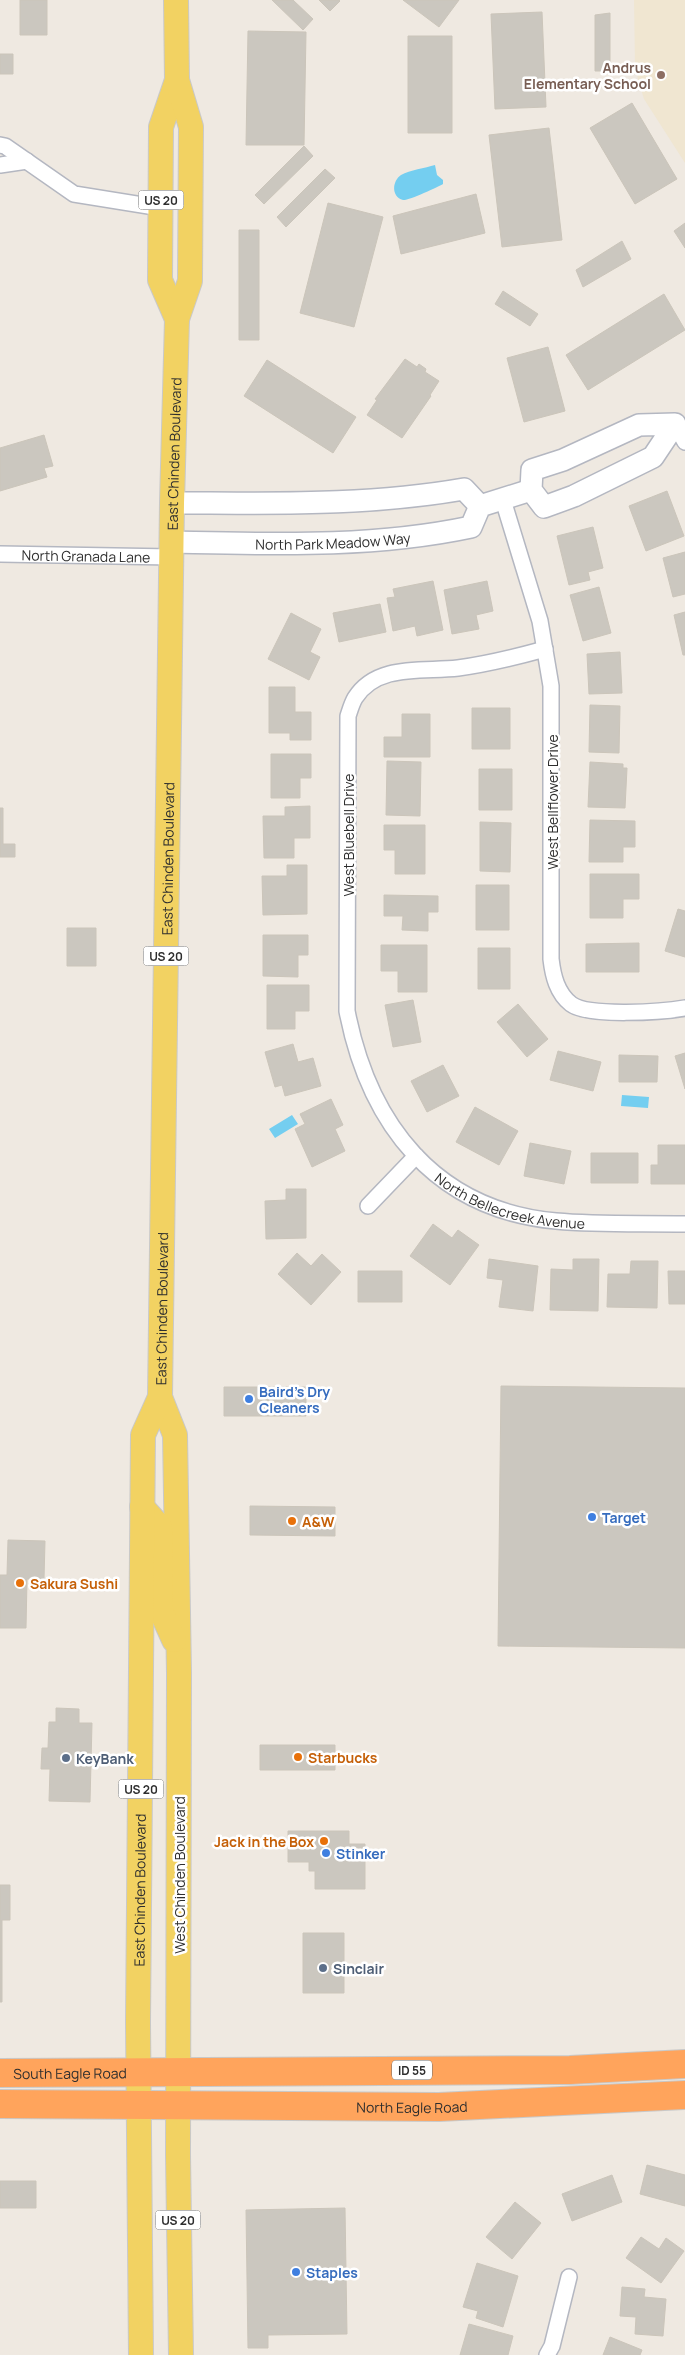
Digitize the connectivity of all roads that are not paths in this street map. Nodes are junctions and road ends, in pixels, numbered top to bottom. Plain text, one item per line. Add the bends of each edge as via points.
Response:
1 (176, 0) edge
2 (177, 80) junction
3 (0, 145) edge
4 (27, 161) junction
5 (0, 165) edge
6 (160, 208) junction
7 (177, 319) junction
8 (680, 420) edge
9 (685, 442) edge
10 (531, 490) junction
11 (503, 500) junction
12 (172, 503) junction
13 (480, 506) junction
14 (172, 550) junction
15 (0, 554) edge
16 (545, 649) junction
17 (678, 1009) edge
18 (416, 1156) junction
19 (368, 1206) dead end
20 (685, 1224) edge
21 (160, 1397) junction
22 (142, 1507) junction
23 (178, 1651) junction
24 (685, 2064) edge
25 (140, 2072) junction
26 (178, 2072) junction
27 (0, 2073) edge
28 (685, 2094) edge
29 (0, 2104) edge
30 (139, 2106) junction
31 (178, 2107) junction
32 (569, 2277) dead end
33 (141, 2355) edge
34 (180, 2355) edge
35 (547, 2355) edge

1 - 2 main road, East Chinden Boulevard / US 20
2 - 6 main road, East Chinden Boulevard / US 20 via 161,127
2 - 7 main road, East Chinden Boulevard / US 20 via 191,127 190,281
3 - 4 street
4 - 5 street
4 - 6 street via 74,194
6 - 7 main road, East Chinden Boulevard / US 20 via 160,280
7 - 12 main road, East Chinden Boulevard / US 20
8 - 9 street
8 - 10 street via 639,425 532,470
8 - 10 street via 653,457 574,496 544,507
10 - 11 street
11 - 13 street
11 - 16 street, West Bellflower Drive via 540,621
12 - 13 street via 335,503 464,489
12 - 14 main road, East Chinden Boulevard / US 20
13 - 14 street, North Park Meadow Way via 471,527 400,539
14 - 15 street, North Granada Lane
14 - 21 main road, East Chinden Boulevard / US 20
16 - 17 street, West Bellflower Drive via 552,718 551,959 555,983 571,1004 594,1012
16 - 18 street, West Bluebell Drive via 509,660 388,674 370,683 355,698 348,716 347,1010 354,1048 368,1086 389,1122
18 - 19 street
18 - 20 street, North Bellecreek Avenue via 450,1184 490,1206 511,1213 556,1221
21 - 22 main road, East Chinden Boulevard / US 20 via 143,1435
21 - 23 main road, West Chinden Boulevard / US 20 via 175,1435
22 - 23 main road via 160,1527 161,1611
22 - 25 main road, East Chinden Boulevard / US 20
23 - 26 main road, West Chinden Boulevard / US 20
24 - 26 highway, ID 55 via 570,2070
25 - 26 highway, ID 55
25 - 27 highway, South Eagle Road / ID 55
25 - 30 main road, East Chinden Boulevard / US 20
26 - 31 main road, West Chinden Boulevard / US 20
28 - 31 highway, North Eagle Road via 439,2107
29 - 30 highway
30 - 31 highway, North Eagle Road
30 - 33 main road, East Chinden Boulevard / US 20
31 - 34 main road, West Chinden Boulevard / US 20
32 - 35 street

